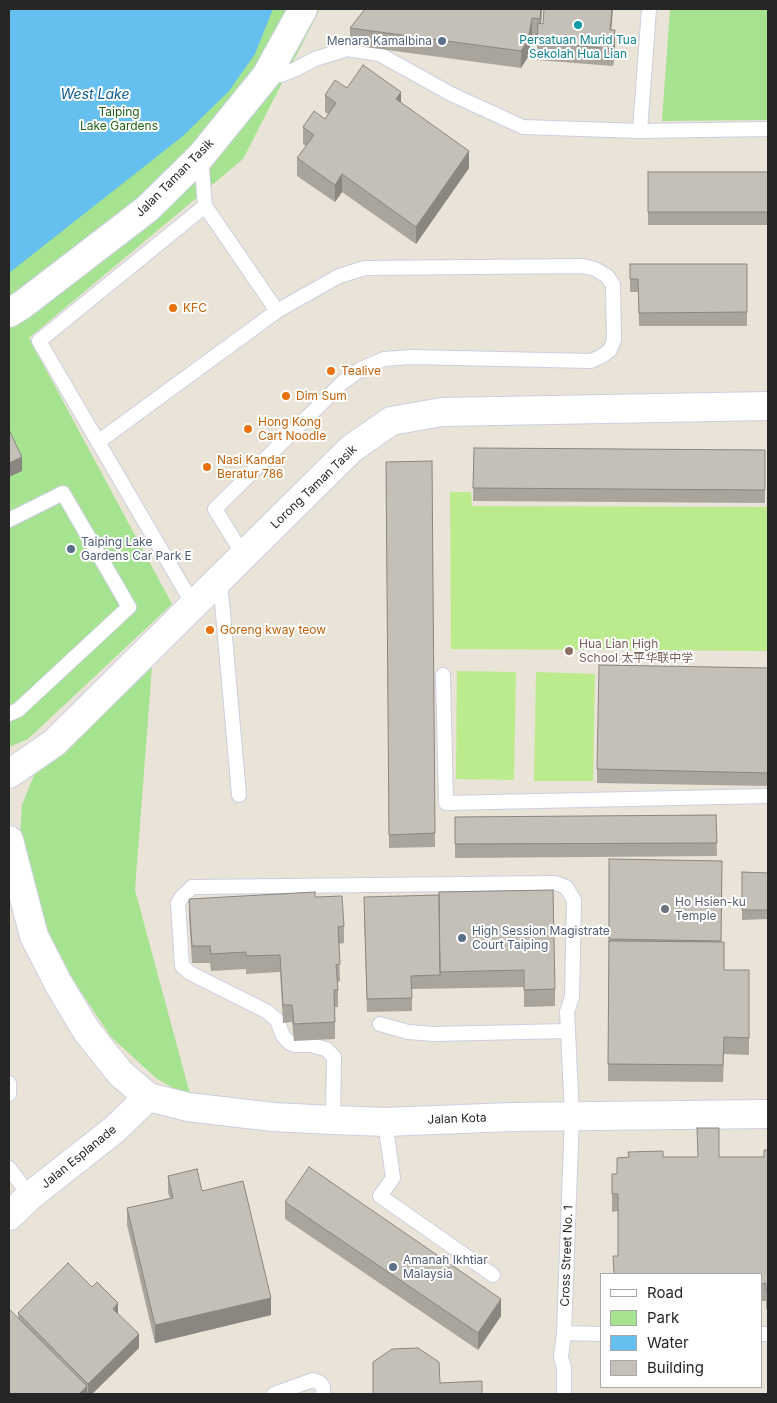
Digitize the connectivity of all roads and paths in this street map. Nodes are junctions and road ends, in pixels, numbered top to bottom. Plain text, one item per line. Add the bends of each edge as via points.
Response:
1 (303, 9) edge
2 (649, 9) edge
3 (266, 76) junction
4 (768, 129) edge
5 (640, 131) junction
6 (201, 156) junction
7 (205, 206) junction
8 (277, 311) junction
9 (9, 313) edge
10 (768, 406) edge
11 (98, 442) junction
12 (9, 520) edge
13 (244, 556) junction
14 (220, 580) junction
15 (194, 606) junction
16 (443, 675) dead end
17 (9, 714) edge
18 (9, 774) edge
19 (239, 795) dead end
20 (768, 796) edge
21 (9, 840) edge
22 (380, 1024) dead end
23 (568, 1031) junction
24 (9, 1083) edge
25 (9, 1094) edge
26 (148, 1097) junction
27 (768, 1114) edge
28 (572, 1116) junction
29 (333, 1120) junction
30 (385, 1122) junction
31 (9, 1168) edge
32 (30, 1196) junction
33 (9, 1216) edge
34 (493, 1275) dead end
35 (564, 1333) junction
36 (600, 1334) edge
37 (274, 1394) edge
38 (324, 1394) edge
39 (564, 1394) edge

1 - 3 street, Jalan Taman Tasik
2 - 5 lane
3 - 5 lane via 281,75 347,49 379,54 451,94 523,127
3 - 6 street, Jalan Taman Tasik
4 - 5 lane
6 - 7 lane
6 - 9 street, Jalan Taman Tasik via 147,209
7 - 8 lane
7 - 11 lane via 39,340
8 - 11 lane
8 - 13 lane via 339,276 365,268 583,266 607,276 613,285 614,340 610,350 590,361 412,357 384,359 361,369 343,382 215,509
10 - 13 street, Lorong Taman Tasik via 442,412 391,421 351,449
11 - 15 lane
12 - 17 lane via 63,493 129,607 18,710
13 - 14 street, Lorong Taman Tasik
14 - 15 street, Lorong Taman Tasik
14 - 19 lane
15 - 18 street, Lorong Taman Tasik via 54,743
16 - 20 lane via 446,802
21 - 26 street via 34,936 58,983 86,1030 120,1073
22 - 23 lane via 408,1032 434,1034
23 - 28 lane, Cross Street No. 1
23 - 29 lane, Cross Street No. 1 via 574,900 566,887 554,883 192,887 178,903 182,966 266,1011 277,1020 290,1043 326,1049 334,1057
24 - 25 lane
26 - 29 street, Jalan Kota via 188,1107
26 - 32 street, Jalan Esplanade via 116,1129
27 - 28 street, Jalan Kota
28 - 30 street, Jalan Kota
28 - 35 lane, Cross Street No. 1
29 - 30 street, Jalan Kota
30 - 34 lane via 393,1178 380,1196
31 - 32 lane
32 - 33 street, Jalan Esplanade
35 - 36 lane
35 - 39 lane, Cross Street No. 1 via 561,1358
37 - 38 lane via 313,1380 320,1383

